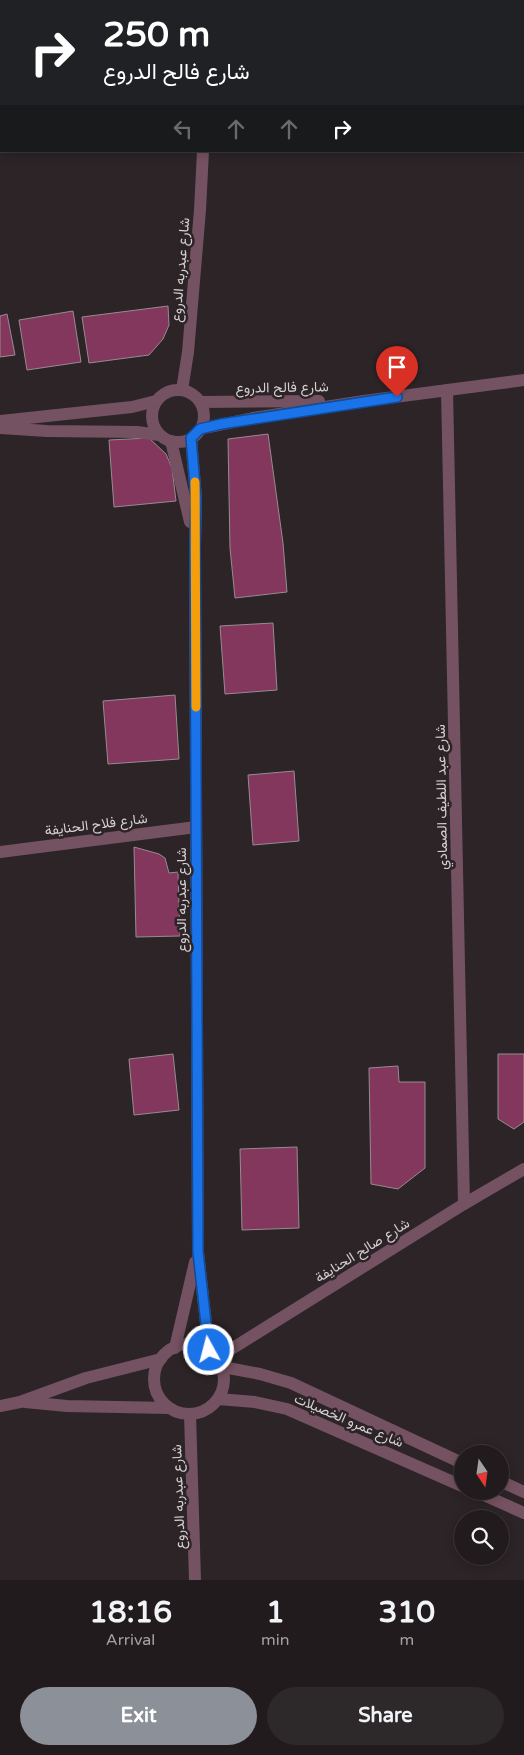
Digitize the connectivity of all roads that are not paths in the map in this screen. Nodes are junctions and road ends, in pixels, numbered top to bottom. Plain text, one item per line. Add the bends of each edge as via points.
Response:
1 (203, 152) edge
2 (524, 380) edge
3 (182, 390) junction
4 (447, 390) junction
5 (156, 401) junction
6 (364, 401) junction
7 (200, 402) junction
8 (0, 421) edge
9 (0, 428) edge
10 (196, 434) junction
11 (159, 435) junction
12 (171, 441) junction
13 (195, 547) junction
14 (196, 827) junction
15 (0, 852) edge
16 (524, 1169) edge
17 (464, 1204) junction
18 (198, 1252) junction
19 (175, 1348) junction
20 (161, 1359) junction
21 (216, 1359) junction
22 (218, 1399) junction
23 (20, 1402) junction
24 (0, 1406) edge
25 (169, 1408) junction
26 (190, 1414) junction
27 (454, 1459) edge
28 (454, 1482) edge
29 (509, 1485) edge
30 (524, 1492) edge
31 (495, 1500) edge
32 (524, 1513) edge
33 (195, 1580) edge

1 - 3 street, شارع عبدربه الدروع via 188,352
2 - 4 street, شارع فالح الدروع
3 - 5 street via 167,392
3 - 7 street
4 - 6 street, شارع فالح الدروع
4 - 17 street, شارع عبد اللطيف الصمادي
5 - 8 street via 132,407
5 - 11 street via 152,418
6 - 7 street, شارع فالح الدروع
6 - 10 street, شارع فالح الدروع via 253,418
7 - 10 street via 204,416
9 - 11 street
10 - 12 street via 182,441
10 - 13 street, شارع عبدربه الدروع
11 - 12 street
12 - 13 street, شارع عبدربه الدروع
13 - 14 street, شارع عبدربه الدروع
14 - 15 street, شارع فلاح الحنايفة
14 - 18 street, شارع عبدربه الدروع
16 - 17 street, شارع صالح الحنايفة
17 - 21 street, شارع صالح الحنايفة
18 - 19 street, شارع عبدربه الدروع
18 - 21 street, شارع عبدربه الدروع
19 - 20 street
19 - 21 street via 189,1344 200,1346
20 - 23 street via 86,1378
20 - 25 street via 156,1369 156,1390
21 - 22 street via 224,1378
21 - 27 street, شارع عمرو الخصيلات via 291,1382
22 - 26 street via 201,1412
22 - 28 street, شارع عمرو الخصيلات via 256,1402 286,1409
23 - 24 street
23 - 25 street
25 - 26 street
26 - 33 street, شارع عبدربه الدروع
29 - 30 street
31 - 32 street

